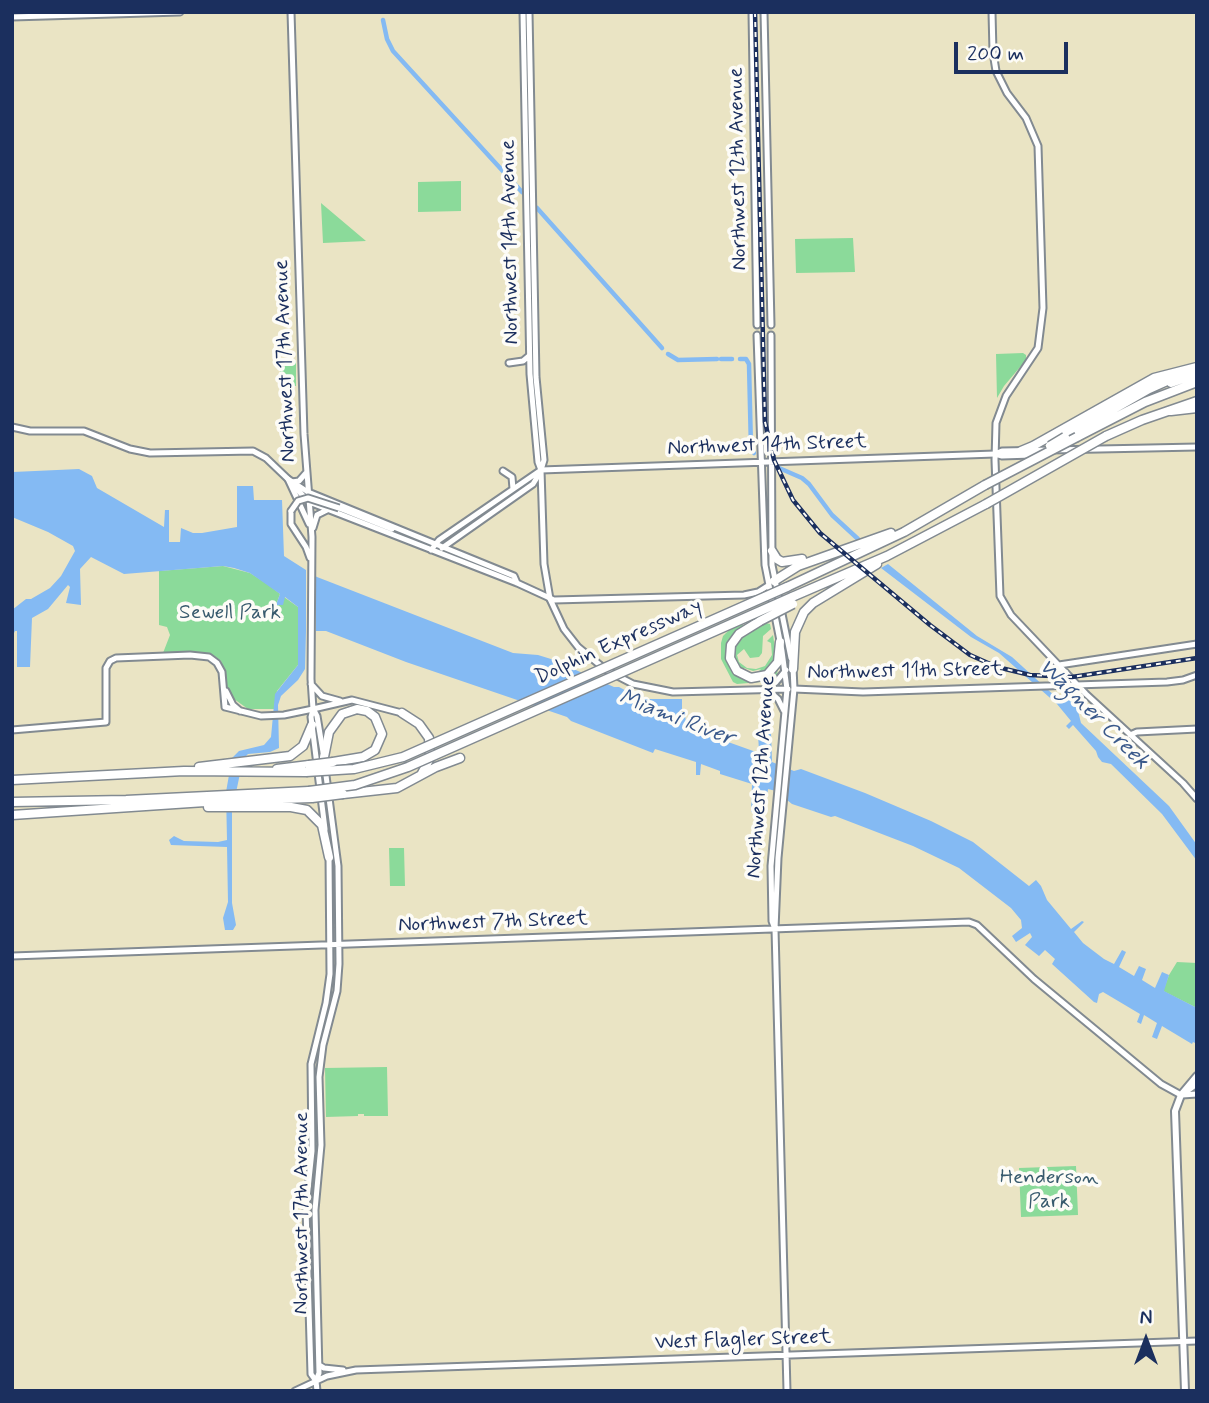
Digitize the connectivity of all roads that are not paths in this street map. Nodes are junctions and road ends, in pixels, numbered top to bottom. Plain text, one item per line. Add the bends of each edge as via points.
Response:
1 (180, 12) edge
2 (291, 12) edge
3 (523, 12) edge
4 (529, 12) edge
5 (752, 12) edge
6 (764, 12) edge
7 (992, 12) edge
8 (12, 17) edge
9 (757, 325) dead end
10 (771, 325) dead end
11 (757, 335) dead end
12 (771, 335) dead end
13 (529, 356) junction
14 (509, 363) dead end
15 (1197, 370) edge
16 (1197, 382) edge
17 (1197, 401) edge
18 (1197, 408) edge
19 (1165, 411) junction
20 (1118, 415) junction
21 (12, 426) edge
22 (1197, 447) edge
23 (1021, 451) junction
24 (1039, 452) junction
25 (995, 454) junction
26 (761, 462) junction
27 (770, 462) junction
28 (541, 470) junction
29 (503, 471) dead end
30 (1009, 472) junction
31 (306, 473) junction
32 (290, 480) junction
33 (513, 489) junction
34 (307, 492) junction
35 (309, 502) junction
36 (328, 509) junction
37 (932, 514) junction
38 (312, 530) junction
39 (409, 534) junction
40 (437, 548) junction
41 (772, 551) junction
42 (825, 555) junction
43 (887, 556) junction
44 (311, 564) junction
45 (771, 584) junction
46 (550, 599) junction
47 (793, 600) junction
48 (565, 601) junction
49 (558, 617) junction
50 (780, 642) junction
51 (1197, 644) edge
52 (1074, 663) junction
53 (1060, 666) junction
54 (789, 670) junction
55 (1197, 675) edge
56 (1070, 676) junction
57 (311, 684) junction
58 (1077, 684) junction
59 (1050, 685) junction
60 (223, 686) junction
61 (787, 689) junction
62 (794, 689) junction
63 (767, 690) junction
64 (340, 701) junction
65 (232, 703) junction
66 (225, 707) junction
67 (313, 709) junction
68 (243, 712) junction
69 (402, 713) joint
70 (785, 714) junction
71 (312, 725) junction
72 (1197, 729) edge
73 (12, 730) edge
74 (1130, 735) junction
75 (324, 757) junction
76 (460, 758) dead end
77 (229, 767) junction
78 (308, 769) junction
79 (416, 779) junction
80 (12, 780) edge
81 (310, 794) junction
82 (1197, 799) edge
83 (222, 800) junction
84 (240, 800) junction
85 (12, 802) edge
86 (12, 815) edge
87 (775, 850) junction
88 (329, 857) junction
89 (775, 929) junction
90 (331, 945) junction
91 (339, 945) junction
92 (12, 956) edge
93 (1197, 1076) edge
94 (1197, 1083) edge
95 (1197, 1094) edge
96 (1181, 1095) junction
97 (1183, 1341) junction
98 (1197, 1341) edge
99 (786, 1355) junction
100 (753, 1356) junction
101 (757, 1363) dead end
102 (319, 1366) junction
103 (345, 1371) junction
104 (316, 1381) junction
105 (295, 1391) edge
106 (317, 1391) edge
107 (787, 1391) edge
108 (1185, 1391) edge

1 - 8 main road
2 - 31 main road, Northwest 17th Avenue
3 - 13 main road, Northwest 14th Avenue
4 - 28 main road, Northwest 14th Avenue
5 - 9 main road, Northwest 12th Avenue
6 - 10 main road, Northwest 12th Avenue
7 - 25 main road via 994,65 1038,146 1044,316 1038,348 1006,396 996,423
11 - 26 main road, Northwest 12th Avenue
12 - 27 main road, Northwest 12th Avenue
13 - 14 main road
13 - 28 main road, Northwest 14th Avenue
15 - 20 highway
15 - 23 highway via 1154,378
15 - 30 highway, bridge via 1149,389
16 - 20 highway, Dolphin Expressway
17 - 19 highway, Dolphin Expressway
18 - 19 highway
19 - 43 highway, Dolphin Expressway, bridge via 1106,436
20 - 30 highway, Dolphin Expressway, bridge
21 - 32 main road via 87,432 150,453 253,451
22 - 24 main road, Northwest 14th Street
23 - 24 main road, Northwest 14th Street
23 - 25 main road, Northwest 14th Street
24 - 25 main road, Northwest 14th Street
25 - 27 main road, Northwest 14th Street
25 - 53 main road via 1001,599
26 - 27 main road, Northwest 14th Street
26 - 28 main road, Northwest 14th Street
26 - 45 main road, Northwest 12th Avenue via 764,550
27 - 41 main road, Northwest 12th Avenue
28 - 33 main road
28 - 40 main road via 533,484
28 - 46 main road, Northwest 14th Avenue via 544,564
29 - 33 main road via 512,477
30 - 37 highway, Dolphin Expressway, bridge
31 - 32 main road via 299,481
31 - 34 main road, Northwest 17th Avenue
32 - 34 main road
32 - 35 main road
32 - 38 main road
33 - 40 main road
34 - 35 main road, Northwest 17th Avenue
34 - 39 main road
35 - 36 main road
35 - 38 main road, Northwest 17th Avenue
36 - 38 main road via 317,515
36 - 40 main road
37 - 42 highway
37 - 78 highway, Dolphin Expressway, bridge via 873,548 403,757 354,769
38 - 44 main road, Northwest 17th Avenue
39 - 40 main road
39 - 44 main road, bridge via 308,498 291,511 291,524
40 - 46 main road
41 - 42 highway via 776,559 787,563
41 - 45 main road, Northwest 12th Avenue
42 - 45 highway via 797,566
43 - 47 highway, Dolphin Expressway
43 - 54 highway via 806,609 796,627
44 - 57 main road, Northwest 17th Avenue
45 - 48 main road via 753,594
45 - 50 main road, Northwest 12th Avenue
45 - 54 main road, Northwest 12th Avenue
46 - 48 main road
46 - 49 main road, Northwest 14th Avenue
47 - 50 highway, bridge via 739,634 731,645 730,658 737,671 751,678 767,675 778,662
47 - 81 highway, Dolphin Expressway, bridge via 408,767
48 - 49 main road
49 - 63 main road, Northwest 11th Street via 578,647 628,682 686,692
50 - 54 main road, Northwest 12th Avenue
51 - 52 main road
52 - 53 main road
52 - 56 main road
53 - 56 main road
53 - 59 main road via 1060,676
54 - 61 main road, Northwest 12th Avenue
54 - 62 main road, Northwest 12th Avenue
54 - 63 main road
55 - 58 main road, Northwest 11th Street via 1176,681
56 - 58 main road
57 - 64 main road via 323,696
57 - 67 main road, Northwest 17th Avenue
58 - 59 main road, Northwest 11th Street
58 - 74 main road
59 - 62 main road, Northwest 11th Street via 863,692
60 - 65 main road
60 - 66 main road
60 - 73 main road via 219,666 200,655 116,658 108,663 106,674 106,722
61 - 62 main road, Northwest 11th Street
61 - 63 main road, Northwest 11th Street
61 - 70 main road, Northwest 12th Avenue
62 - 87 main road, Northwest 12th Avenue
63 - 70 main road
64 - 67 main road
64 - 69 main road via 360,701
65 - 66 main road
65 - 68 main road
66 - 68 main road
67 - 68 main road via 271,716
67 - 71 main road, Northwest 17th Avenue
67 - 75 main road, Northwest 17th Avenue
69 - 79 highway via 429,738 430,758
70 - 87 main road, Northwest 12th Avenue
71 - 77 highway via 305,743 294,754
71 - 88 main road, Northwest 17th Avenue
72 - 74 main road
74 - 82 main road
75 - 78 highway, bridge via 329,732 342,714 357,709 375,717 382,734 368,756
75 - 91 main road, Northwest 17th Avenue via 338,866
76 - 79 highway
77 - 78 highway via 242,772
77 - 80 highway
79 - 81 highway, bridge via 389,790
81 - 84 highway
83 - 84 highway
83 - 85 highway
83 - 86 highway
84 - 88 highway via 307,810 322,825
87 - 89 main road, Northwest 12th Avenue
88 - 90 main road, Northwest 17th Avenue
89 - 91 main road, Northwest 7th Street
89 - 96 main road, Northwest 7th Street via 974,923 1076,1015 1165,1088
89 - 99 main road, Northwest 12th Avenue
90 - 91 main road, Northwest 7th Street
90 - 92 main road, Northwest 7th Street
90 - 104 main road, Northwest 17th Avenue via 327,997 311,1064 312,1151 306,1208 311,1374
91 - 102 main road, Northwest 17th Avenue via 337,991 319,1077 321,1145 315,1210
93 - 96 main road
94 - 96 main road
95 - 96 main road
96 - 97 main road via 1175,1114
97 - 98 main road, West Flagler Street
97 - 99 main road, West Flagler Street
97 - 108 main road
99 - 100 main road, West Flagler Street
99 - 107 main road, Northwest 12th Avenue
100 - 101 main road
100 - 103 main road, West Flagler Street
102 - 103 main road
102 - 104 main road, Northwest 17th Avenue
103 - 104 main road, West Flagler Street
104 - 105 main road, West Flagler Street
104 - 106 main road

